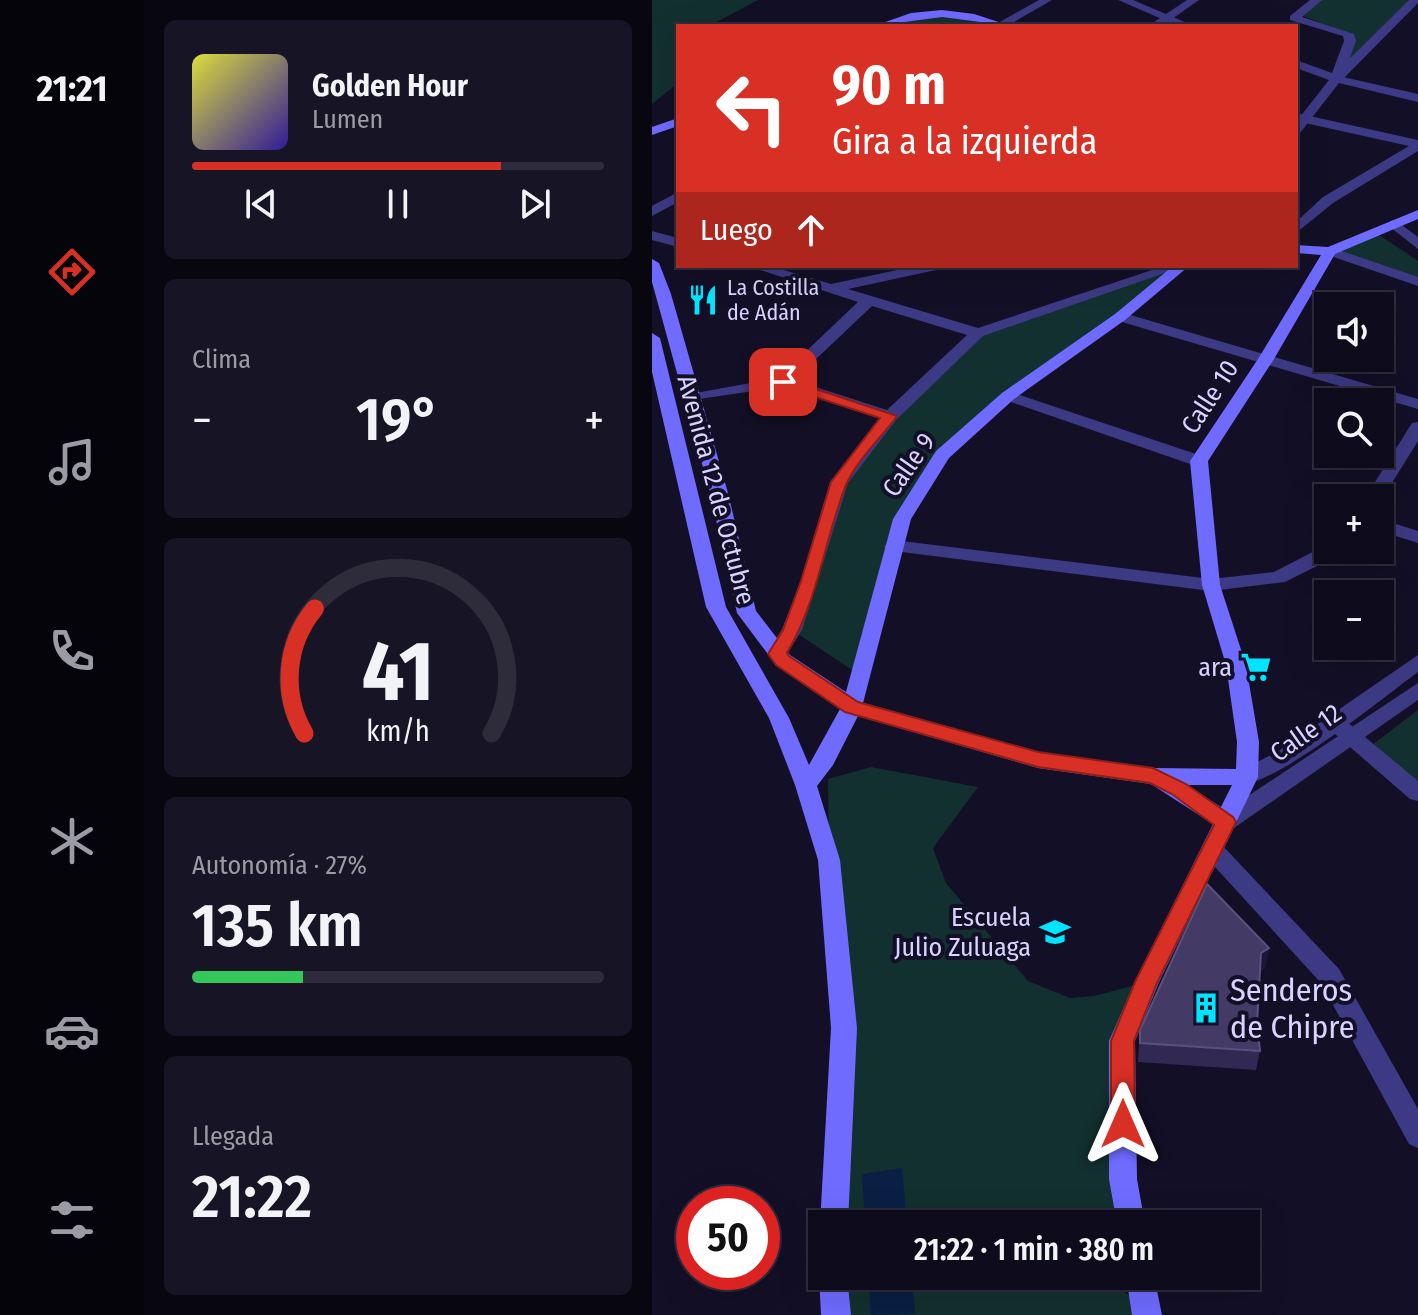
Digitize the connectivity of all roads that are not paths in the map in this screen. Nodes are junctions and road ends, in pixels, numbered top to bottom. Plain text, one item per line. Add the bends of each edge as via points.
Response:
1 (1047, 0) edge
2 (1123, 0) edge
3 (1194, 0) edge
4 (1317, 0) edge
5 (1415, 0) edge
6 (1163, 17) junction
7 (886, 24) edge
8 (999, 24) edge
9 (1005, 24) edge
10 (1156, 24) edge
11 (1182, 24) edge
12 (1298, 65) edge
13 (1336, 79) junction
14 (1418, 98) edge
15 (676, 111) edge
16 (652, 117) edge
17 (1300, 118) edge
18 (676, 123) edge
19 (652, 131) edge
20 (1418, 145) edge
21 (676, 197) edge
22 (652, 212) edge
23 (1418, 214) edge
24 (1395, 224) junction
25 (1298, 227) edge
26 (652, 235) edge
27 (676, 242) edge
28 (1418, 245) edge
29 (1298, 249) edge
30 (1330, 251) junction
31 (652, 263) edge
32 (762, 268) edge
33 (927, 268) edge
34 (1174, 268) edge
35 (1178, 268) edge
36 (1418, 282) edge
37 (830, 289) junction
38 (869, 300) junction
39 (1120, 317) junction
40 (978, 333) junction
41 (652, 338) edge
42 (1266, 359) junction
43 (783, 382) junction
44 (1008, 396) junction
45 (691, 398) junction
46 (1418, 404) edge
47 (890, 416) junction
48 (1418, 427) edge
49 (1199, 461) junction
50 (1383, 484) edge
51 (1394, 529) edge
52 (1418, 537) edge
53 (893, 546) junction
54 (1314, 560) edge
55 (1211, 585) junction
56 (777, 654) junction
57 (1418, 662) edge
58 (1418, 690) edge
59 (852, 707) junction
60 (1334, 722) junction
61 (1351, 736) junction
62 (1153, 776) junction
63 (1247, 777) junction
64 (806, 785) junction
65 (1418, 793) edge
66 (1226, 822) junction
67 (1213, 850) junction
68 (1418, 1135) edge
69 (835, 1210) edge
70 (1129, 1210) edge
71 (834, 1290) edge
72 (1143, 1290) edge
73 (836, 1315) edge
74 (1147, 1315) edge

1 - 9 street
2 - 6 street
3 - 6 street
4 - 13 street via 1294,18 1348,34
5 - 13 street
6 - 10 street
6 - 11 street
7 - 8 main road via 935,14
12 - 13 street
13 - 14 street
13 - 17 street
15 - 16 main road
17 - 20 street
18 - 19 main road
20 - 25 street via 1328,200
21 - 22 street
23 - 24 main road
24 - 28 street
24 - 30 main road
26 - 27 street
29 - 30 main road
30 - 36 street
30 - 42 main road, Calle 10
31 - 45 main road, Avenida 12 de Octubre
32 - 37 street
33 - 37 street
34 - 40 street
35 - 39 main road, Calle 9
37 - 38 street
38 - 40 street
38 - 43 street
39 - 42 street
39 - 44 main road, Calle 9
40 - 47 street
41 - 64 main road, Avenida 12 de Octubre via 716,607 779,718
42 - 46 street
42 - 49 main road, Calle 10
43 - 45 street
43 - 47 street
44 - 49 street
44 - 53 main road, Calle 9 via 942,455 902,519
45 - 56 main road, Avenida 12 de Octubre via 747,613
47 - 56 street via 839,482 810,581
48 - 50 street
49 - 55 main road, Calle 10
51 - 52 street
53 - 55 street
53 - 59 main road, Calle 9
54 - 55 street via 1278,578
55 - 63 main road, Calle 10 via 1236,665 1248,742
56 - 59 main road, Avenida 12 de Octubre
57 - 60 street, Calle 12
58 - 61 street, Calle 12
59 - 62 main road, Avenida 12 de Octubre via 1038,760
59 - 64 main road, Calle 9
60 - 61 street
60 - 63 street, Calle 12 via 1285,758
61 - 65 street
61 - 66 street, Calle 12
62 - 63 main road, Avenida 12 de Octubre
62 - 66 main road
63 - 66 main road
64 - 69 main road, Avenida 12 de Octubre via 829,860 844,1028
66 - 67 main road
67 - 68 street via 1330,976
67 - 70 main road via 1122,1041 1123,1179
71 - 73 main road
72 - 74 main road

